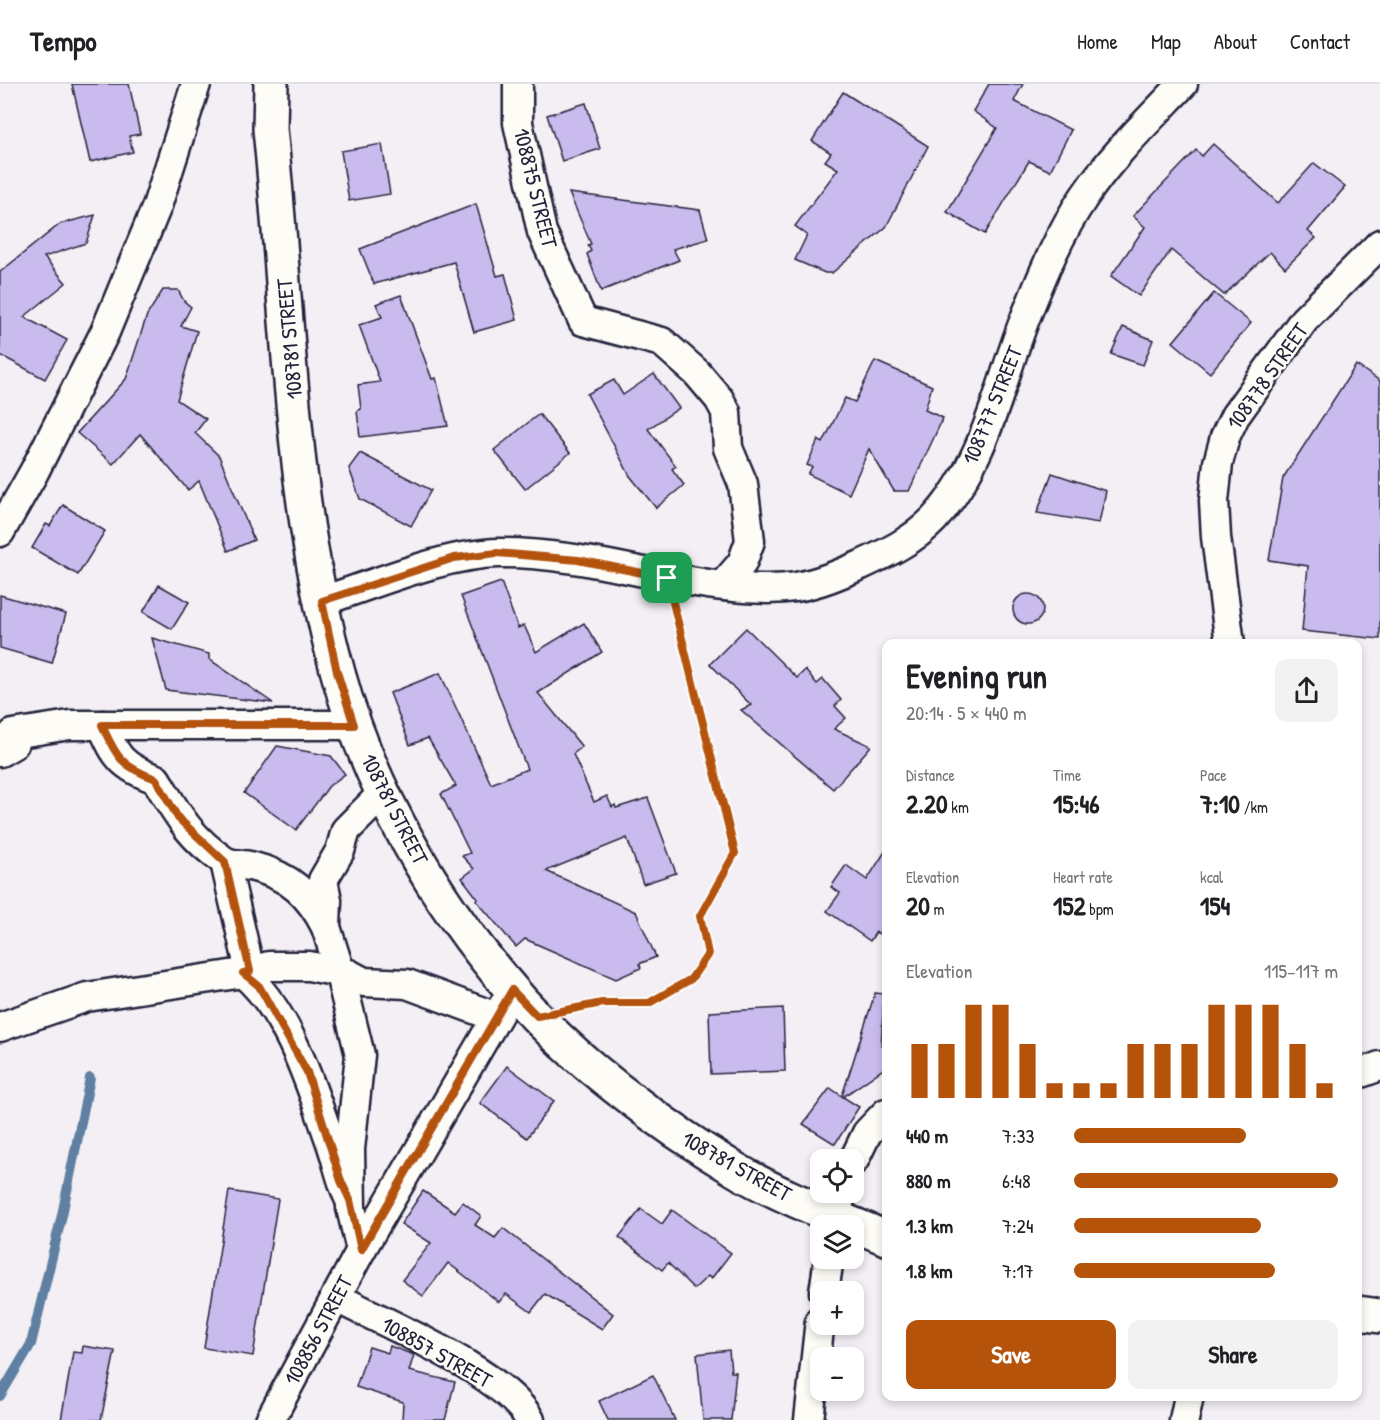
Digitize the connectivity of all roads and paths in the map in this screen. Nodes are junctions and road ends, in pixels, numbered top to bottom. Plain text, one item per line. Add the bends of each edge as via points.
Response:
1 (196, 84) edge
2 (271, 84) edge
3 (518, 84) edge
4 (1183, 84) edge
5 (1380, 244) edge
6 (0, 532) edge
7 (667, 578) junction
8 (723, 585) junction
9 (322, 601) junction
10 (1229, 639) edge
11 (102, 725) junction
12 (354, 725) junction
13 (4, 738) edge
14 (383, 793) junction
15 (225, 862) junction
16 (326, 927) junction
17 (246, 972) junction
18 (339, 973) junction
19 (504, 1004) junction
20 (537, 1016) junction
21 (0, 1027) edge
22 (1380, 1066) edge
23 (1362, 1073) edge
24 (882, 1117) edge
25 (859, 1149) edge
26 (350, 1200) junction
27 (837, 1211) edge
28 (882, 1236) edge
29 (361, 1250) junction
30 (335, 1297) junction
31 (1362, 1314) edge
32 (1380, 1316) edge
33 (818, 1335) edge
34 (1188, 1401) edge
35 (270, 1420) edge
36 (530, 1420) edge
37 (809, 1420) edge
38 (1184, 1420) edge

1 - 6 street via 157,206 105,332
2 - 9 street, 108781 STREET via 270,129 294,414 303,500
3 - 8 street, 108875 STREET via 518,123 542,232 583,321 662,342 697,373 726,412 728,448 743,484 750,541 742,563
4 - 8 street, 108777 STREET via 1116,155 1083,198 1026,317 977,452 934,519 900,545 818,582 759,589
5 - 10 street, 108778 STREET via 1304,320 1234,416 1225,437 1214,501
7 - 8 street, 108777 STREET
7 - 9 street, 108777 STREET via 578,560 497,553 454,558
7 - 20 path via 735,853 700,916 708,954 691,979 649,1003 602,1003
9 - 12 street, 108781 STREET via 337,672
11 - 12 street
11 - 13 street via 70,725
11 - 15 street via 115,756 135,772 156,779 178,818
12 - 14 street, 108781 STREET
14 - 16 street via 346,830 340,851 326,872
14 - 19 street, 108781 STREET
15 - 16 street via 282,876 314,903
15 - 17 street
16 - 18 street
17 - 18 street via 268,966 309,966
17 - 21 street via 87,997
17 - 26 street via 259,986 307,1072
18 - 19 street via 364,982 407,984
18 - 26 street via 360,1055 350,1149
19 - 20 street, 108781 STREET
19 - 29 street, 108856 STREET
20 - 27 street, 108781 STREET via 651,1115 739,1172
22 - 23 street
24 - 25 street via 867,1133
26 - 29 street
27 - 28 street, 108781 STREET
29 - 30 street, 108856 STREET
30 - 35 street, 108856 STREET
30 - 36 street, 108857 STREET via 484,1375
31 - 32 street
33 - 37 street
34 - 38 street

